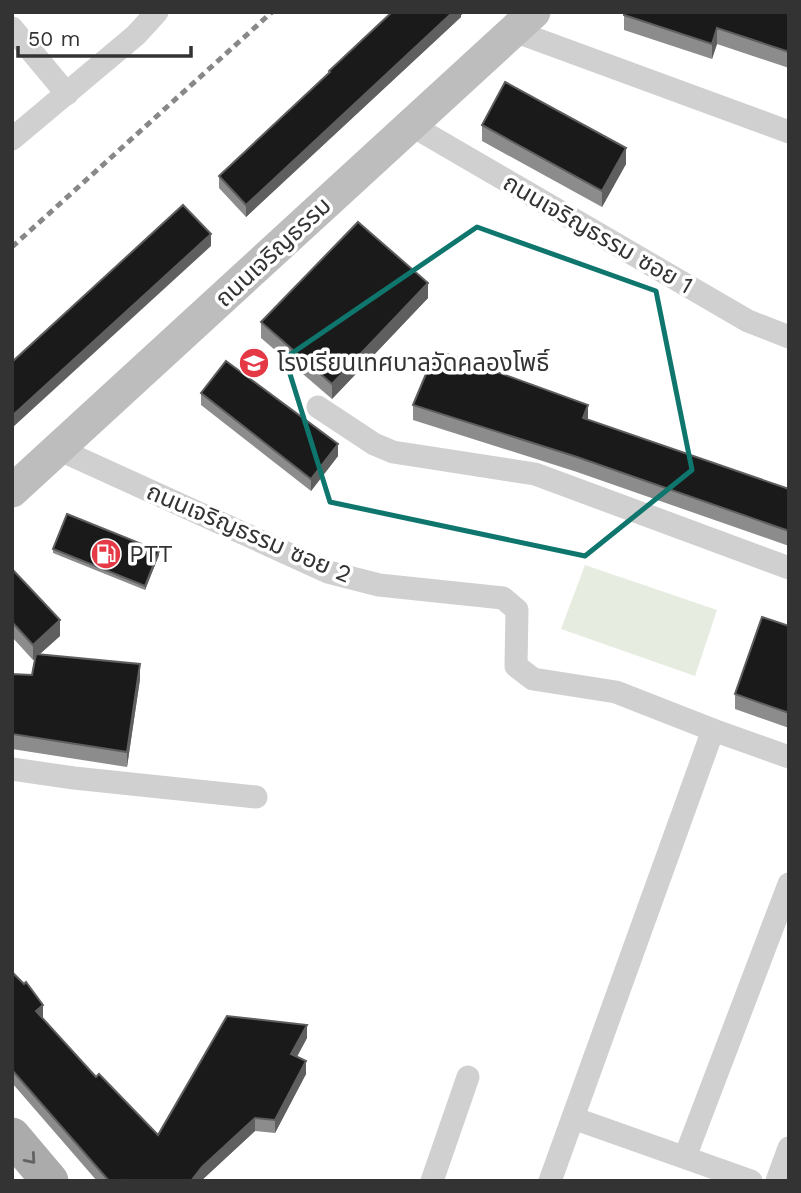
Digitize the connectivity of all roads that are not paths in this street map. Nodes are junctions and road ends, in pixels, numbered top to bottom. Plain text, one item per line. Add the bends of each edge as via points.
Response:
1 (157, 12) edge
2 (524, 21) edge
3 (12, 28) edge
4 (67, 94) junction
5 (411, 125) junction
6 (789, 132) edge
7 (12, 139) edge
8 (789, 337) edge
9 (318, 407) dead end
10 (58, 449) junction
11 (12, 491) edge
12 (789, 568) edge
13 (713, 730) junction
14 (789, 757) edge
15 (12, 769) edge
16 (256, 797) dead end
17 (789, 884) edge
18 (468, 1077) dead end
19 (573, 1118) junction
20 (12, 1136) edge
21 (789, 1148) edge
22 (685, 1157) junction
23 (50, 1181) edge
24 (432, 1181) edge
25 (550, 1181) edge
26 (751, 1181) edge
27 (777, 1181) edge

1 - 4 street
2 - 5 street, ถนนเจริญธรรม
2 - 6 street
3 - 4 street
4 - 7 street
5 - 8 street, ถนนเจริญธรรม ซอย 1 via 748,321
5 - 10 street, ถนนเจริญธรรม
9 - 12 street via 393,452 535,474
10 - 11 street, ถนนเจริญธรรม
10 - 13 street, ถนนเจริญธรรม ซอย 2 via 328,572 379,585 503,598 517,611 516,666 533,679 616,692
13 - 14 street, ถนนเจริญธรรม ซอย 2
13 - 19 street
15 - 16 street
17 - 22 street
18 - 24 street
19 - 22 street
19 - 25 street
20 -> 23 main road
21 - 27 street
22 - 26 street

